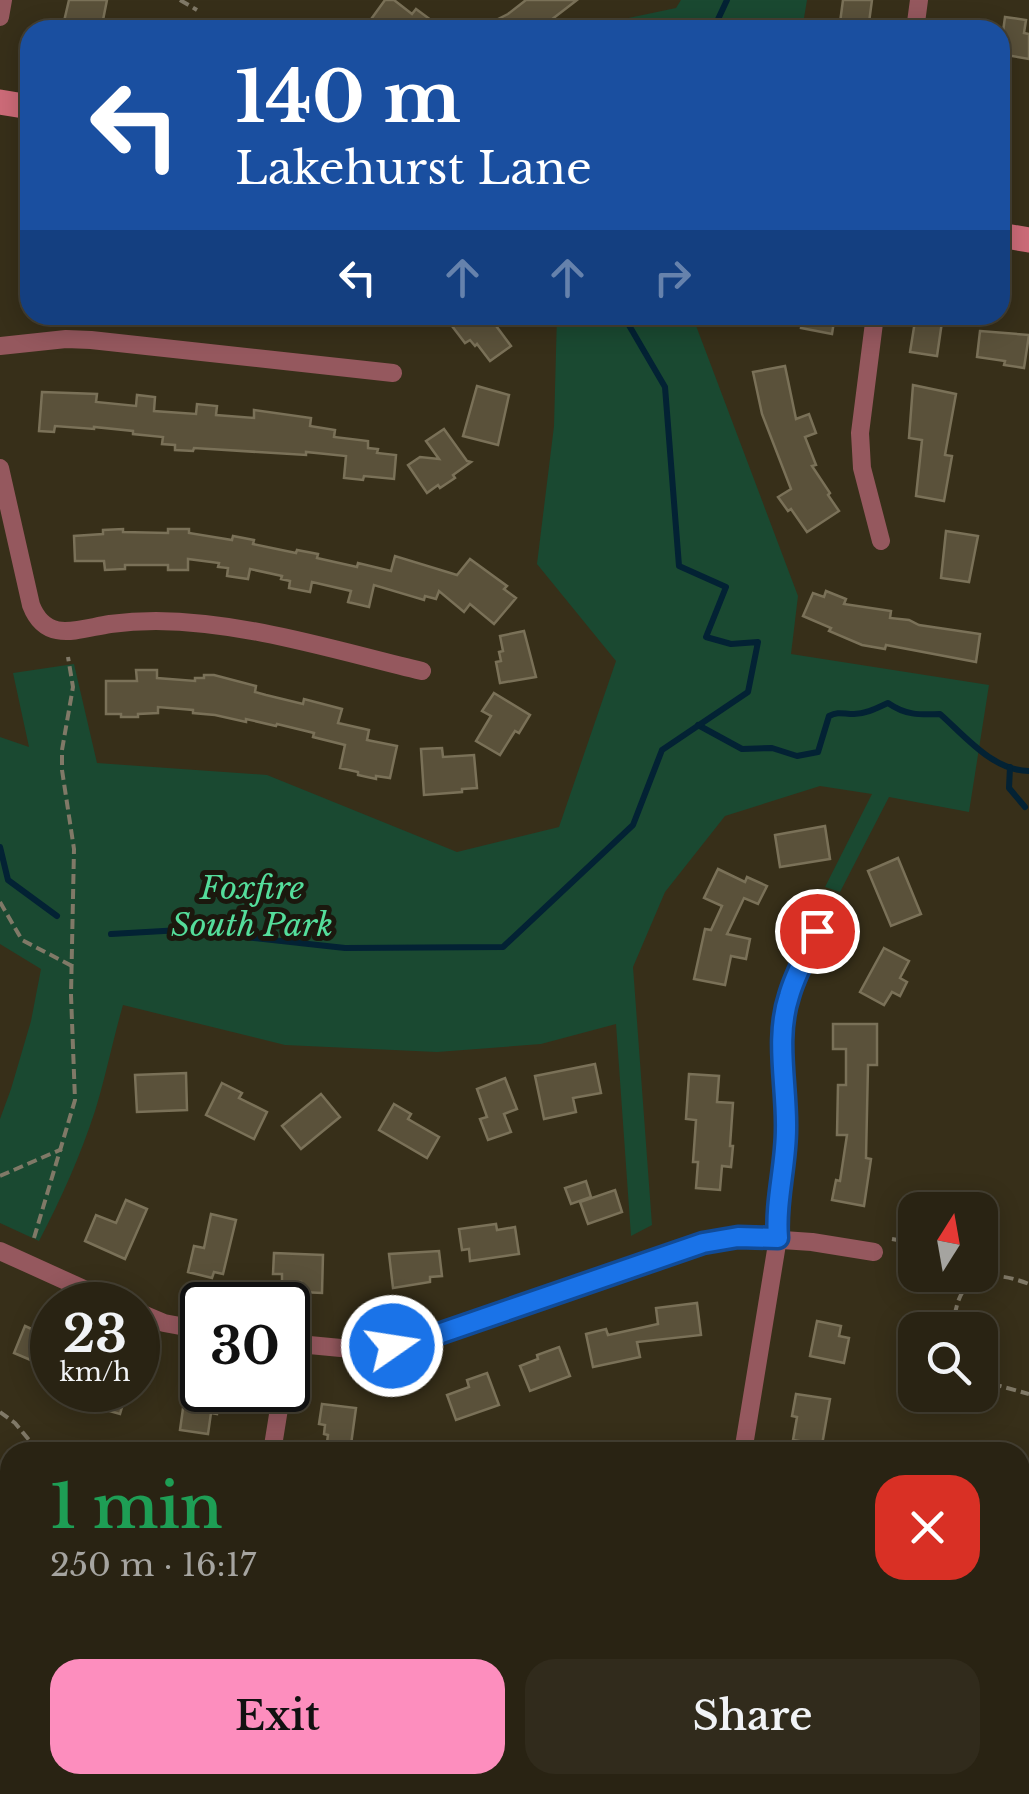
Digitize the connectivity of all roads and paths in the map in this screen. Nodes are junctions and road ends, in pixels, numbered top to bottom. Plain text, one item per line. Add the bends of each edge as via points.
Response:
1 (3, 0) edge
2 (180, 0) edge
3 (197, 10) dead end
4 (0, 17) edge
5 (874, 325) edge
6 (0, 346) edge
7 (393, 373) dead end
8 (0, 468) edge
9 (881, 541) dead end
10 (68, 657) dead end
11 (422, 671) dead end
12 (0, 902) edge
13 (817, 931) dead end
14 (72, 966) junction
15 (62, 1149) junction
16 (0, 1176) edge
17 (34, 1238) dead end
18 (778, 1238) junction
19 (892, 1239) dead end
20 (898, 1240) edge
21 (0, 1251) edge
22 (874, 1252) dead end
23 (998, 1276) edge
24 (68, 1282) edge
25 (1029, 1284) edge
26 (310, 1349) edge
27 (998, 1385) edge
28 (1029, 1394) edge
29 (0, 1412) edge
30 (278, 1412) edge
31 (31, 1442) edge
32 (274, 1442) edge
33 (745, 1442) edge

1 - 4 street
2 - 3 path
5 - 9 street via 860,434
6 - 7 street via 90,340
8 - 11 street via 30,605 38,620 57,630 155,621 226,626
10 - 14 path via 73,687 62,770 74,849
12 - 14 path via 22,940
13 - 18 street via 788,996 783,1026 786,1128
14 - 15 path via 75,1100
15 - 16 path
15 - 17 path
18 - 22 street
18 - 26 street via 703,1243 421,1340 362,1350
18 - 33 street
19 - 20 path
21 - 24 street
23 - 25 path
27 - 28 path
29 - 31 path
30 - 32 street

